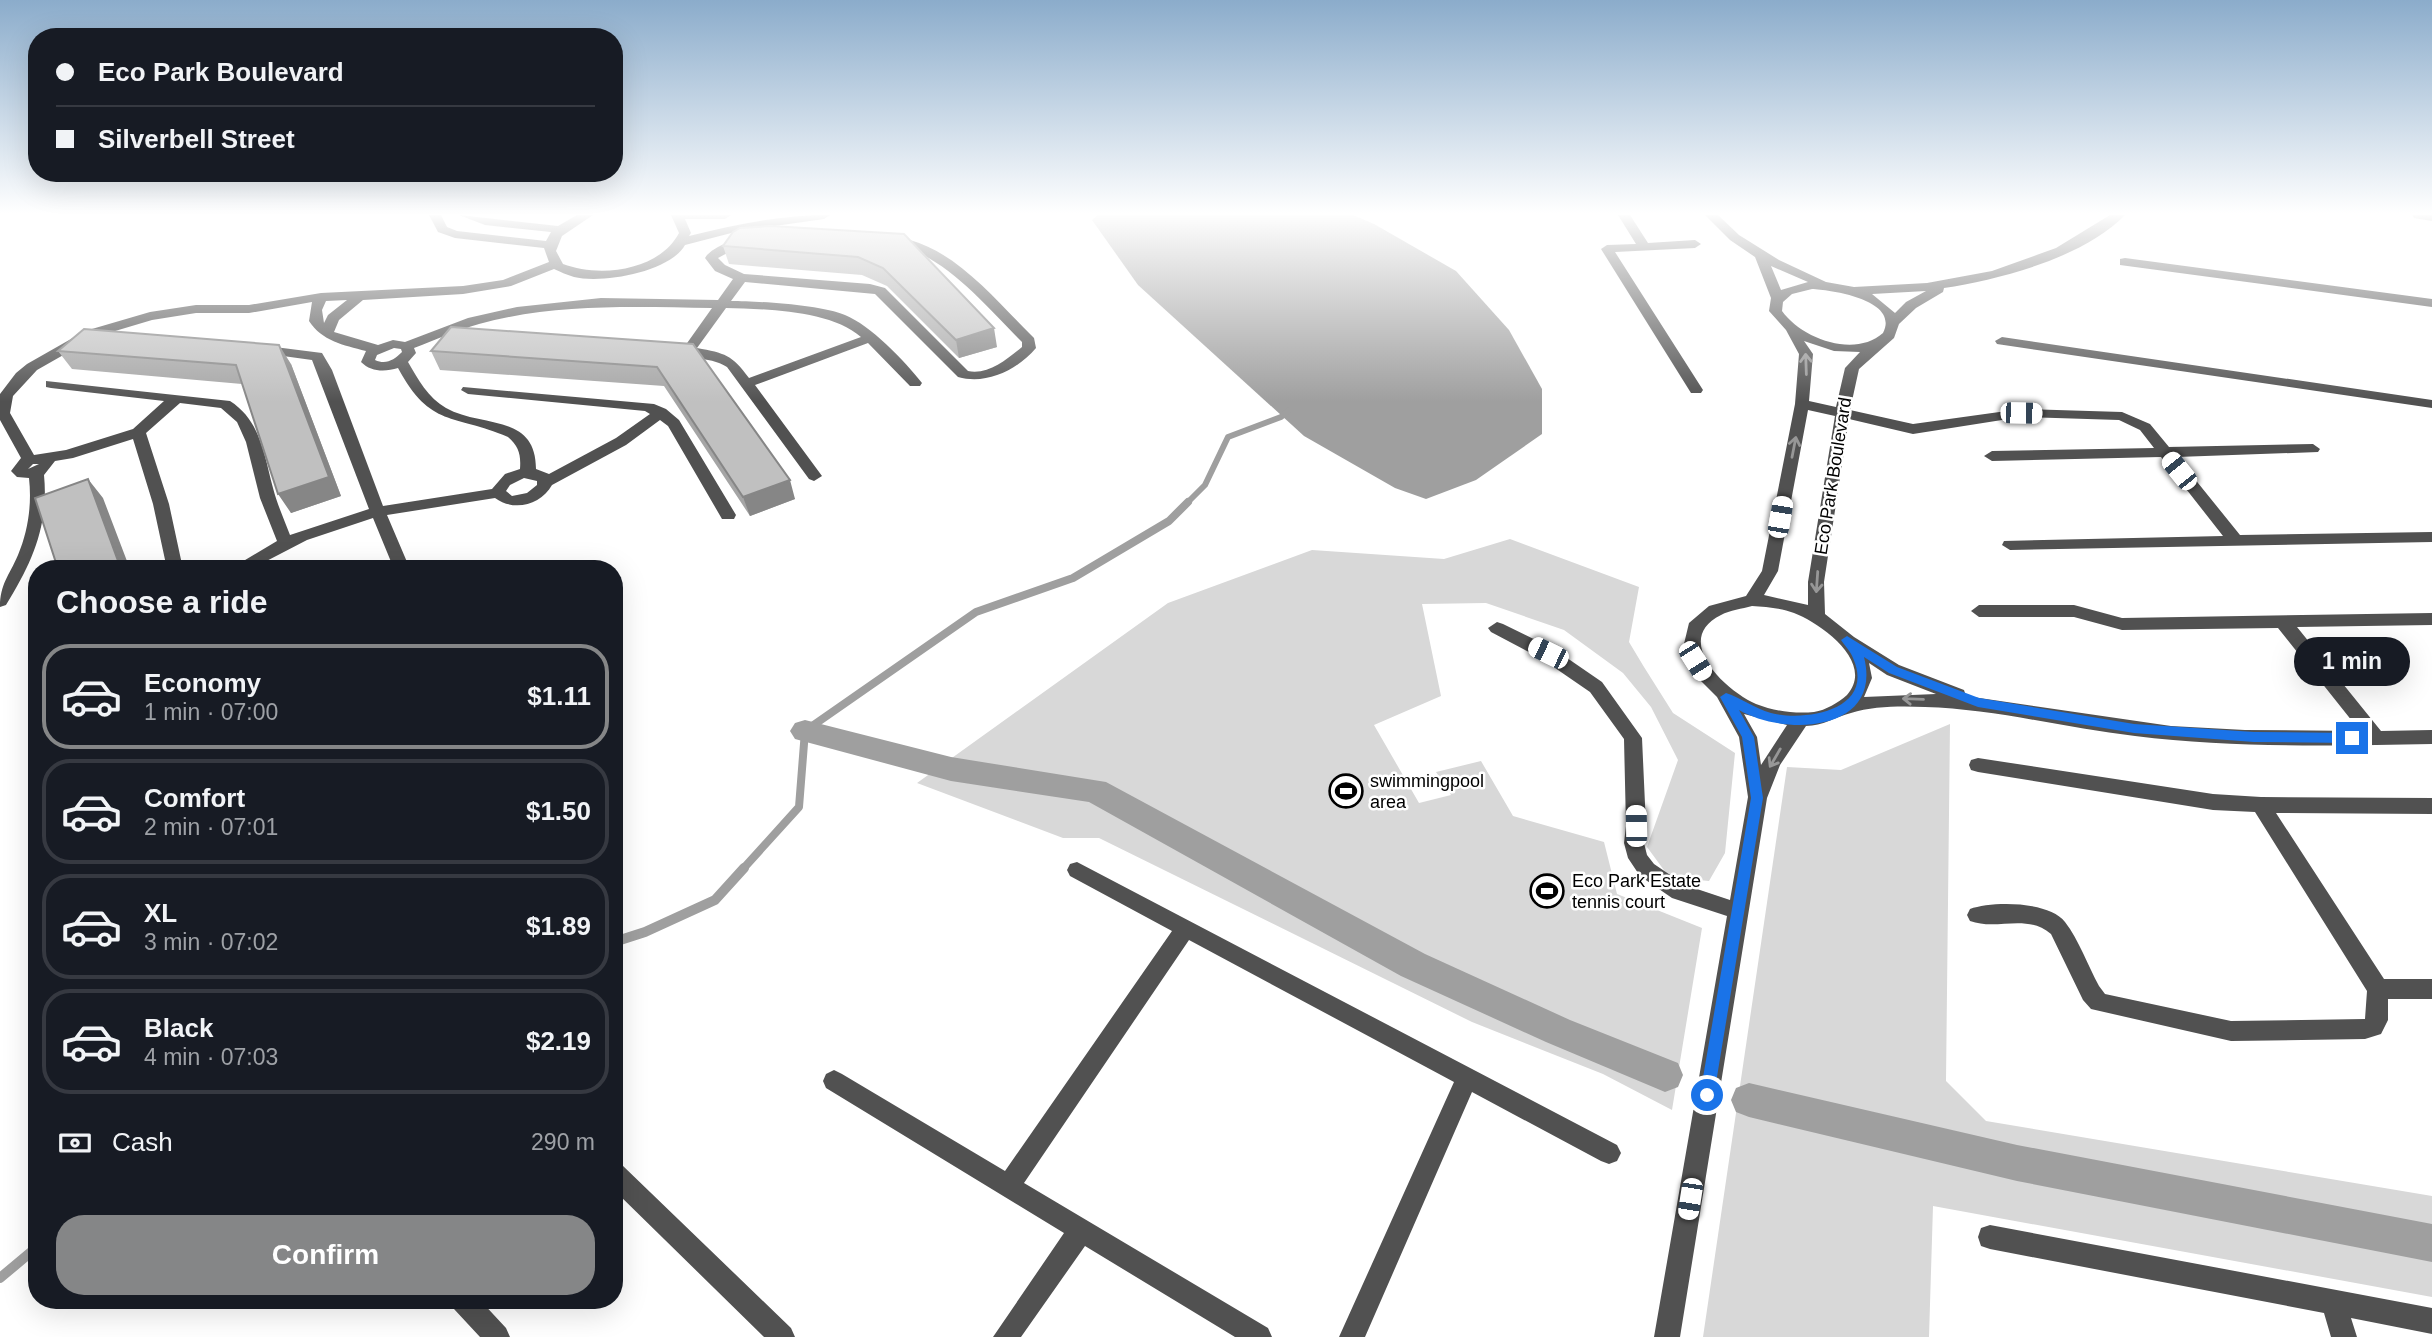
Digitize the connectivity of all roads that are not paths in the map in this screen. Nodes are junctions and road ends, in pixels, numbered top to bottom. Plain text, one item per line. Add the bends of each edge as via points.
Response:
1 (521, 277) edge
2 (960, 277) edge
3 (1625, 277) edge
4 (1769, 277) edge
5 (1809, 277) edge
6 (1977, 277) edge
7 (2241, 277) edge
8 (741, 278) joint
9 (1829, 286) junction
10 (1941, 287) junction
11 (1850, 290) junction
12 (321, 297) junction
13 (358, 298) junction
14 (1778, 299) junction
15 (724, 303) junction
16 (2432, 303) edge
17 (1894, 322) junction
18 (1790, 330) junction
19 (327, 333) junction
20 (870, 338) junction
21 (2002, 341) dead end
22 (1875, 346) junction
23 (247, 348) edge
24 (377, 349) junction
25 (662, 349) edge
26 (689, 350) junction
27 (404, 354) junction
28 (748, 383) junction
29 (915, 383) dead end
30 (51, 384) dead end
31 (468, 390) dead end
32 (1696, 390) dead end
33 (177, 398) junction
34 (1802, 404) junction
35 (2432, 404) edge
36 (661, 412) junction
37 (1842, 412) junction
38 (138, 432) junction
39 (2313, 449) dead end
40 (2165, 454) junction
41 (1992, 456) dead end
42 (33, 466) junction
43 (528, 472) junction
44 (814, 476) dead end
45 (545, 482) junction
46 (498, 493) junction
47 (377, 510) junction
48 (728, 515) dead end
49 (2432, 537) edge
50 (2236, 541) junction
51 (286, 544) junction
52 (2010, 545) dead end
53 (173, 560) edge
54 (255, 560) edge
55 (398, 560) edge
56 (1752, 600) junction
57 (0, 601) edge
58 (1979, 611) dead end
59 (1817, 616) junction
60 (2432, 620) edge
61 (2284, 623) junction
62 (1497, 628) dead end
63 (1847, 640) junction
64 (1726, 697) junction
65 (1978, 702) junction
66 (1849, 706) junction
67 (1799, 721) junction
68 (2432, 737) edge
69 (2376, 738) junction
70 (1978, 765) dead end
71 (1757, 798) junction
72 (2261, 805) junction
73 (2432, 806) edge
74 (1077, 870) dead end
75 (1738, 911) junction
76 (1978, 915) dead end
77 (1186, 928) junction
78 (2378, 989) junction
79 (2432, 989) edge
80 (1467, 1077) junction
81 (834, 1081) dead end
82 (1609, 1153) dead end
83 (623, 1182) edge
84 (1008, 1186) junction
85 (1081, 1230) junction
86 (1990, 1237) dead end
87 (2333, 1302) junction
88 (471, 1309) edge
89 (2432, 1321) edge
90 (497, 1337) edge
91 (782, 1337) edge
92 (1006, 1337) edge
93 (1259, 1337) edge
94 (1352, 1337) edge
95 (1667, 1337) edge
96 (2344, 1337) edge

1 - 13 street via 417,295
2 - 8 street via 1030,344 989,374 963,374 880,291
3 - 32 street
4 - 14 street
5 - 9 street
6 - 10 street
7 - 16 street
8 - 15 street
9 - 11 street
9 - 14 street via 1797,287
10 - 11 street
10 - 17 street, Eco Park Boulevard
11 - 17 street via 1879,304
12 - 13 street
12 - 19 street via 314,320
12 - 42 street via 249,309 196,309 150,316 90,334 49,355 21,376 6,396 4,413
13 - 19 street via 333,318
14 - 18 street via 1776,309
15 - 20 street via 825,313 855,325
15 - 26 street
15 - 27 street via 601,302 528,310 473,321
17 - 22 street, Eco Park Boulevard via 1893,332
18 - 22 street via 1831,347
34 -> 18 street via 1806,354
19 - 24 street
20 - 28 street
20 - 29 street
21 - 35 street
22 - 37 street, Eco Park Boulevard via 1852,368
23 - 47 street via 317,356
24 - 27 street via 393,344
24 - 27 street via 368,358 371,365 385,367
25 - 26 street
26 - 28 street via 720,356
27 - 43 street via 428,402 440,411 508,431 528,447
28 - 44 street
30 - 33 street
31 - 36 street via 636,404
33 - 38 street
33 - 51 street via 225,404 241,415
34 - 37 street
56 -> 34 street via 1770,571
36 - 45 street via 617,446
36 - 48 street via 674,423
37 - 40 street via 1913,429 2007,414 2122,416 2145,427
37 -> 59 street, Eco Park Boulevard via 1816,582
38 - 42 street via 48,460 43,469
38 - 53 street
39 - 40 street
40 - 41 street
40 - 50 street
42 - 57 street via 39,493 37,526
43 - 45 street
43 - 46 street via 510,477
45 - 46 street via 537,494 518,501
46 - 47 street
47 - 51 street
47 - 55 street
49 - 50 street
50 - 52 street
51 - 54 street
56 - 59 street via 1796,607
56 - 64 street via 1709,611 1691,642 1695,661 1707,680
58 - 61 street via 2074,611 2122,624
59 - 63 street
60 - 61 street
61 - 69 street
62 - 75 street via 1548,653 1596,687 1633,738 1634,843 1647,870 1679,892
63 - 65 street via 1893,670
63 - 66 street via 1859,657 1863,675 1860,692
64 - 67 street via 1748,710
64 - 71 street via 1748,737
65 -> 66 street via 1895,699
65 - 69 street via 2134,729 2254,737
66 - 67 street via 1827,718
67 -> 71 street via 1772,762
68 - 69 street
70 - 72 street via 2174,797
71 - 75 street
72 - 73 street
72 - 78 street
74 - 77 street
75 - 95 street
76 - 78 street via 2032,914 2051,920 2099,1002 2231,1031 2373,1027
77 - 80 street
77 - 84 street
78 - 79 street
80 - 82 street
80 - 94 street
81 - 84 street
83 - 91 street
84 - 85 street
85 - 92 street
85 - 93 street
86 - 87 street
87 - 89 street
87 - 96 street
88 - 90 street

